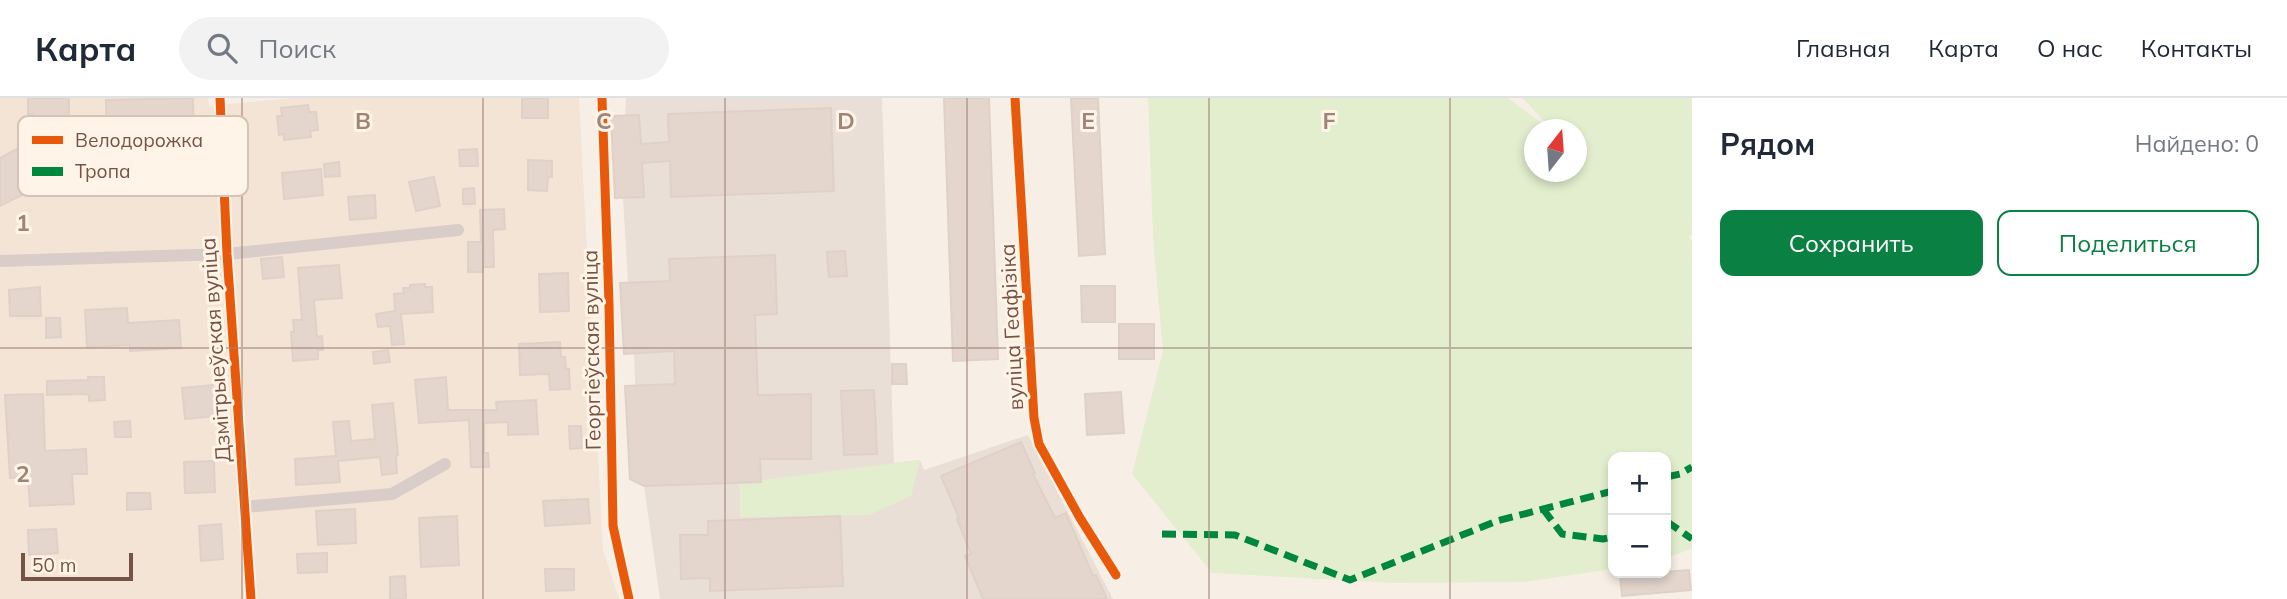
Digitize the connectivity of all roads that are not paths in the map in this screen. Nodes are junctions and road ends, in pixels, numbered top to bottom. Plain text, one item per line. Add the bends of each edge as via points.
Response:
1 (220, 98) edge
2 (602, 98) edge
3 (1015, 98) edge
4 (221, 116) edge
5 (224, 196) edge
6 (458, 230) dead end
7 (227, 254) junction
8 (0, 261) edge
9 (445, 464) dead end
10 (244, 507) junction
11 (1116, 575) dead end
12 (251, 599) edge
13 (629, 599) edge

1 - 4 street, Дзмітрыеўская вуліца
2 - 13 street, Георгіеўская вуліца via 613,526
3 - 11 street, вуліца Геафізіка via 1039,444
5 - 7 street, Дзмітрыеўская вуліца
6 - 7 street
7 - 8 street
7 - 10 street, Дзмітрыеўская вуліца
9 - 10 street via 392,494
10 - 12 street, Дзмітрыеўская вуліца

